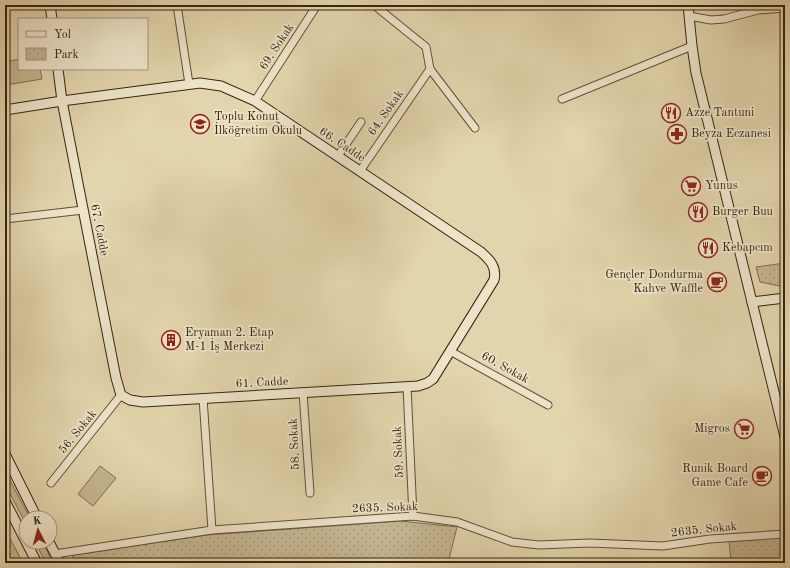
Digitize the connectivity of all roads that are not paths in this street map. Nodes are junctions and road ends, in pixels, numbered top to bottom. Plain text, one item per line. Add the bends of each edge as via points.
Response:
1 (50, 5) edge
2 (177, 5) edge
3 (317, 5) edge
4 (374, 5) edge
5 (688, 5) edge
6 (785, 8) edge
7 (689, 16) junction
8 (52, 18) edge
9 (692, 46) junction
10 (430, 69) junction
11 (58, 70) edge
12 (189, 84) junction
13 (562, 99) dead end
14 (62, 101) junction
15 (255, 101) junction
16 (5, 110) edge
17 (361, 122) dead end
18 (475, 128) dead end
19 (338, 156) junction
20 (360, 171) junction
21 (83, 210) junction
22 (5, 219) edge
23 (785, 298) edge
24 (752, 302) junction
25 (450, 350) junction
26 (407, 386) junction
27 (303, 392) junction
28 (121, 395) junction
29 (202, 398) junction
30 (548, 405) dead end
31 (785, 437) edge
32 (5, 454) edge
33 (52, 482) dead end
34 (310, 493) dead end
35 (5, 501) edge
36 (33, 510) edge
37 (413, 516) junction
38 (212, 530) junction
39 (785, 534) edge
40 (53, 550) edge
41 (55, 554) junction
42 (37, 563) edge
43 (60, 563) edge

1 - 8 street
2 - 12 street
3 - 15 street, 69. Sokak
4 - 10 street via 426,47
5 - 7 street
6 - 7 street via 758,10 724,19 711,20
7 - 9 street
9 - 13 street
9 - 24 street via 696,73
10 - 18 street
10 - 20 street, 64. Sokak
11 - 14 street, 67. Cadde
12 - 14 street, 66. Cadde
12 - 15 street, 66. Cadde via 208,83 221,86
14 - 16 street, 66. Cadde
14 - 21 street, 67. Cadde
15 - 19 street, 66. Cadde
17 - 19 street
19 - 20 street, 66. Cadde
20 - 25 street, 66. Cadde via 492,262 494,280
21 - 22 street
21 - 28 street, 67. Cadde
23 - 24 street
24 - 31 street
25 - 26 street, 66. Cadde via 430,381
25 - 30 street, 60. Sokak
26 - 27 street, 61. Cadde
26 - 37 street, 59. Sokak
27 - 29 street, 61. Cadde
27 - 34 street, 58. Sokak
28 - 29 street, 61. Cadde via 139,402
28 - 33 street, 56. Sokak
29 - 38 street
32 - 36 street
35 - 42 street
37 - 38 street, 2635. Sokak
37 - 39 street, 2635. Sokak via 457,522 512,542 539,545 590,543 663,546 710,539
38 - 41 street, 2635. Sokak
40 - 41 street
41 - 43 street

